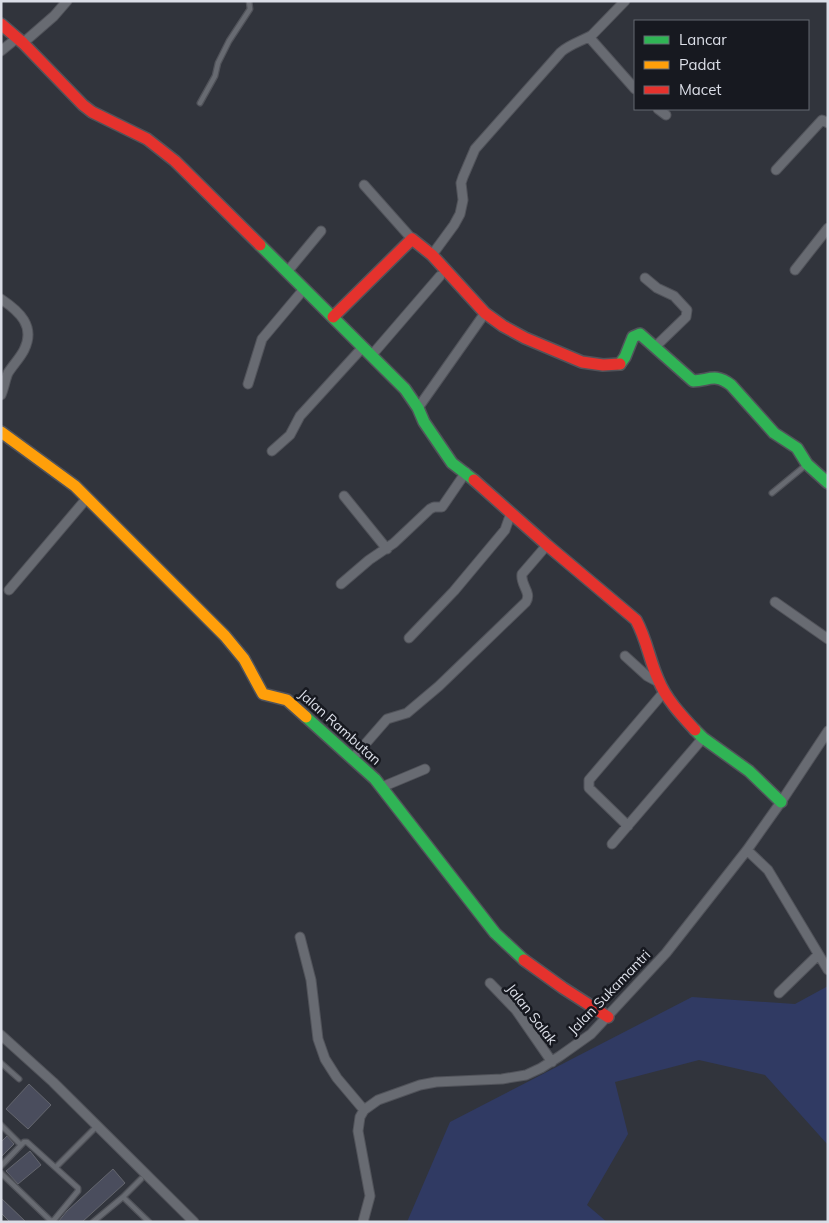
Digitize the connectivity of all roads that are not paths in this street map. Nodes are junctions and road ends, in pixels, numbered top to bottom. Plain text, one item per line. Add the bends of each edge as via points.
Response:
1 (67, 1) edge
2 (249, 1) edge
3 (625, 1) edge
4 (1, 24) edge
5 (589, 37) junction
6 (20, 40) junction
7 (1, 51) edge
8 (634, 88) edge
9 (200, 103) dead end
10 (659, 110) edge
11 (666, 115) dead end
12 (828, 123) edge
13 (776, 170) dead end
14 (364, 184) dead end
15 (828, 228) edge
16 (321, 231) dead end
17 (412, 239) junction
18 (432, 255) junction
19 (795, 270) dead end
20 (287, 272) junction
21 (440, 276) dead end
22 (645, 278) dead end
23 (304, 289) junction
24 (1, 299) edge
25 (485, 313) junction
26 (334, 317) junction
27 (656, 346) junction
28 (367, 352) junction
29 (248, 384) dead end
30 (1, 395) edge
31 (418, 408) junction
32 (1, 432) edge
33 (272, 451) dead end
34 (807, 464) junction
35 (466, 472) junction
36 (828, 483) edge
37 (772, 494) dead end
38 (344, 496) dead end
39 (87, 498) junction
40 (511, 513) junction
41 (546, 546) junction
42 (387, 549) junction
43 (341, 584) dead end
44 (9, 590) dead end
45 (775, 602) dead end
46 (409, 638) dead end
47 (828, 639) edge
48 (625, 656) dead end
49 (662, 687) junction
50 (828, 731) edge
51 (703, 738) junction
52 (353, 758) junction
53 (425, 769) dead end
54 (382, 786) junction
55 (781, 802) junction
56 (628, 826) junction
57 (612, 844) dead end
58 (747, 850) junction
59 (300, 937) dead end
60 (818, 955) junction
61 (828, 970) edge
62 (490, 983) dead end
63 (779, 993) dead end
64 (608, 1016) junction
65 (1, 1036) edge
66 (552, 1062) junction
67 (1, 1063) edge
68 (19, 1079) dead end
69 (364, 1110) junction
70 (1, 1125) edge
71 (98, 1126) junction
72 (21, 1145) junction
73 (1, 1166) edge
74 (56, 1167) junction
75 (1, 1173) edge
76 (141, 1179) dead end
77 (123, 1196) junction
78 (93, 1222) edge
79 (149, 1222) edge
80 (194, 1222) edge
81 (363, 1222) edge

1 - 6 street via 54,16
2 - 9 lane via 250,8 218,63 215,76
3 - 5 street
4 - 6 street
5 - 8 street
5 - 18 street via 561,52 475,149 463,176 460,214
6 - 7 street
6 - 20 street via 92,112 147,139 175,160
10 - 11 street
12 - 13 street via 822,120
14 - 17 street
15 - 19 street
16 - 20 street
17 - 18 street
17 - 26 street
18 - 25 street
20 - 23 street
21 - 28 street
22 - 27 street via 674,296 687,310 686,317
23 - 26 street
23 - 29 street via 262,339
24 - 30 street via 22,315 27,328 23,352 9,371
25 - 27 street via 525,338 590,364 621,363 637,334 646,336
25 - 31 street
26 - 28 street
27 - 34 street via 693,380 713,377 727,382 774,433 797,448
28 - 31 street via 405,389
28 - 33 street via 300,416 290,435
31 - 35 street via 448,459
32 - 39 street, Jalan Rambutan via 64,477
34 - 36 street
34 - 37 lane
35 - 40 street
35 - 42 street via 442,507 430,509
38 - 42 street
39 - 44 street
39 - 52 street, Jalan Rambutan via 236,648 263,694 287,700
40 - 41 street
40 - 46 street via 505,530
41 - 49 street via 636,620
41 - 52 street via 522,574 521,580 528,594 526,602 407,713 387,719
42 - 43 street
45 - 47 street
48 - 49 street
49 - 51 street via 679,713
49 - 56 street via 588,782 589,788
50 - 55 street, Jalan Sukamantri
51 - 55 street via 749,770
51 - 56 street
52 - 54 street, Jalan Rambutan
53 - 54 street
54 - 64 street, Jalan Rambutan via 509,948 547,978
55 - 58 street, Jalan Sukamantri
56 - 57 street
58 - 60 street via 768,870
58 - 64 street, Jalan Sukamantri via 666,953
59 - 69 street via 311,980 318,1039 325,1060
60 - 61 street
60 - 63 street
62 - 66 street, Jalan Salak via 516,1010
64 - 66 street, Jalan Sukamantri via 577,1045
65 - 71 street
66 - 69 street, Jalan Sukamantri via 514,1078 420,1085 378,1100
67 - 68 lane
69 - 81 street via 358,1131 370,1196
70 - 72 lane
71 - 74 lane
71 - 80 street
72 - 73 lane
72 - 74 lane via 30,1143
74 - 75 lane via 78,1191 52,1221
76 - 77 lane
77 - 78 lane
77 - 79 lane

